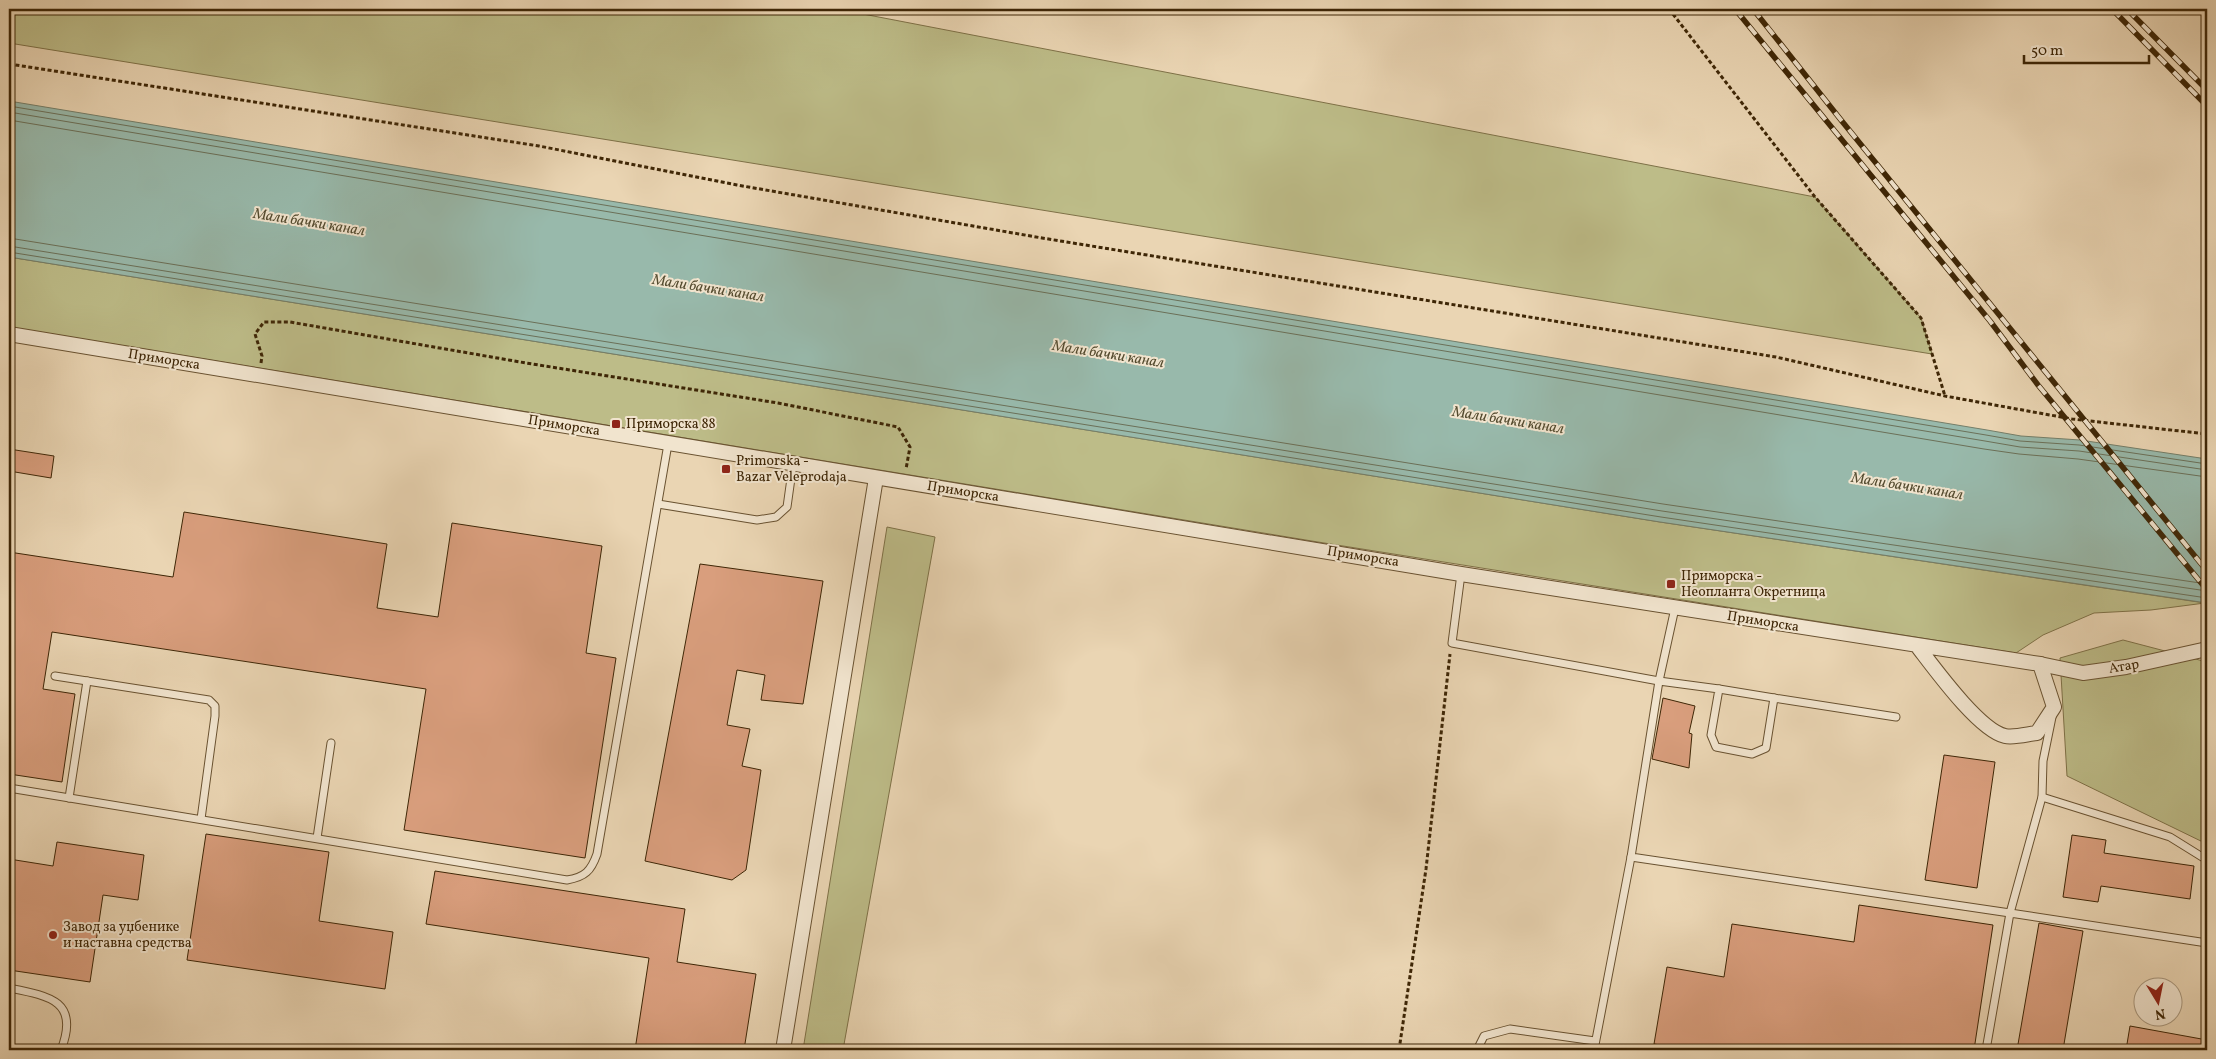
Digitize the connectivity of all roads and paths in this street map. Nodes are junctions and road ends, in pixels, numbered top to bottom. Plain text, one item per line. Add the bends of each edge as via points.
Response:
1 (1669, 9) edge
2 (9, 64) edge
3 (9, 334) edge
4 (259, 376) junction
5 (1945, 396) junction
6 (2207, 434) edge
7 (668, 444) junction
8 (794, 464) junction
9 (876, 478) junction
10 (904, 482) junction
11 (658, 504) junction
12 (1461, 574) junction
13 (1675, 608) junction
14 (1452, 643) junction
15 (1918, 647) junction
16 (2207, 649) edge
17 (2040, 664) junction
18 (55, 676) dead end
19 (87, 681) junction
20 (1659, 681) junction
21 (1719, 688) junction
22 (1774, 698) junction
23 (2054, 707) junction
24 (1896, 717) dead end
25 (331, 743) dead end
26 (9, 788) edge
27 (2042, 797) junction
28 (69, 798) junction
29 (200, 819) junction
30 (317, 838) junction
31 (1631, 857) junction
32 (2207, 860) edge
33 (2010, 913) junction
34 (2207, 943) edge
35 (9, 988) edge
36 (1596, 1041) junction
37 (61, 1050) edge
38 (783, 1050) edge
39 (1399, 1050) edge
40 (1477, 1050) edge
41 (1594, 1050) edge
42 (1986, 1050) edge

1 - 5 path via 1815,197 1921,318
2 - 5 path via 539,146 746,187 1042,238 1776,357
3 - 4 street, Приморска
4 - 7 street, Приморска
4 - 10 path via 262,356 255,334 264,322 290,322 778,403 898,427 910,447
5 - 6 path via 2072,419
7 - 8 street, Приморска
7 - 11 lane
8 - 9 street, Приморска
8 - 11 lane via 787,507 776,517 757,520
9 - 10 street, Приморска
9 - 38 street
10 - 12 street, Приморска
11 - 30 lane via 592,869 581,878 567,880
12 - 13 street, Приморска
12 - 14 lane
13 - 15 street, Приморска
13 - 20 lane
14 - 20 lane
14 - 39 path via 1426,869
15 - 17 street, Приморска
15 - 23 street via 1982,722 2005,736 2037,733
16 - 17 street, Атар via 2083,673
17 - 23 street
18 - 19 lane
19 - 28 lane
19 - 29 lane via 210,700 215,706
20 - 21 lane
20 - 31 lane
21 - 22 lane
21 - 22 lane via 1711,735 1716,747 1752,754 1766,748
22 - 24 lane
23 - 27 lane via 2044,761
25 - 30 lane
26 - 28 lane
27 - 32 lane via 2170,837
27 - 33 lane
28 - 29 lane
29 - 30 lane
31 - 33 lane
31 - 36 lane
33 - 34 lane
33 - 42 lane
35 - 37 lane via 55,1001 64,1010 68,1032
36 - 40 lane via 1510,1029 1484,1036
36 - 41 lane

